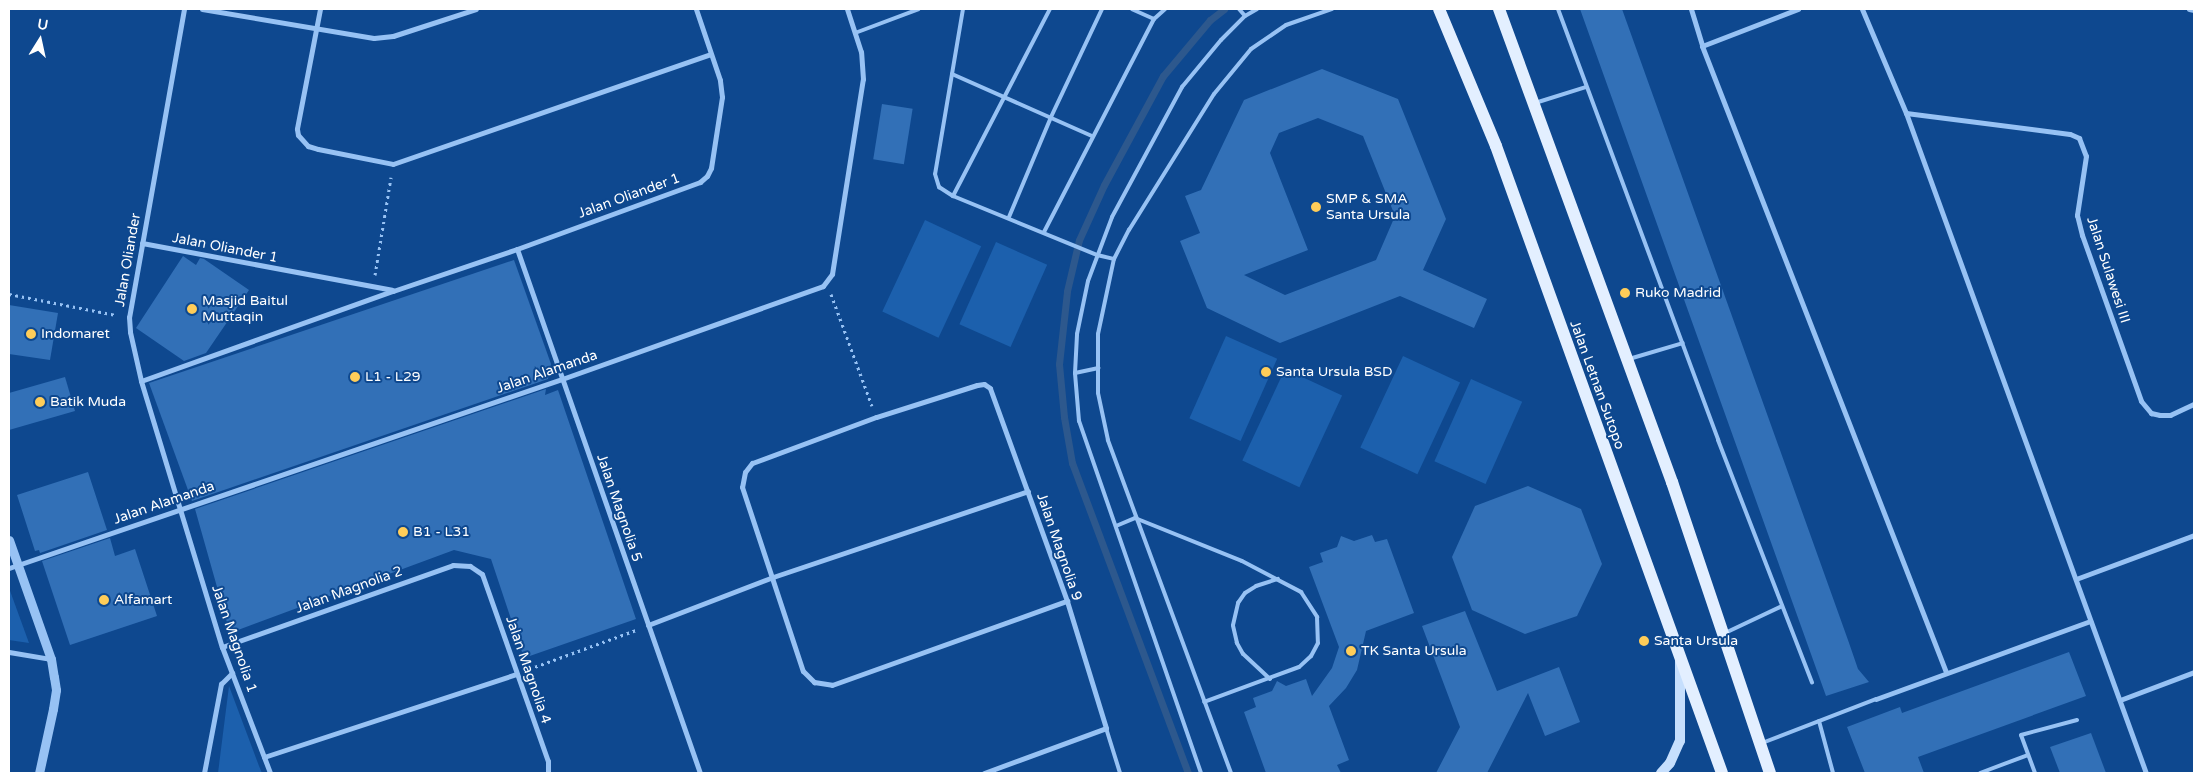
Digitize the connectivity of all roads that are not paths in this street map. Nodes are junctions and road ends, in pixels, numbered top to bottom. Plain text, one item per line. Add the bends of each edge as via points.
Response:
1 (184, 9) edge
2 (202, 9) edge
3 (320, 9) edge
4 (476, 9) edge
5 (696, 9) edge
6 (846, 9) edge
7 (919, 9) edge
8 (963, 9) edge
9 (1050, 9) edge
10 (1102, 9) edge
11 (1132, 9) edge
12 (1165, 9) edge
13 (1239, 9) edge
14 (1257, 9) edge
15 (1332, 9) edge
16 (1439, 9) edge
17 (1499, 9) edge
18 (1558, 9) edge
19 (1691, 9) edge
20 (1798, 9) edge
21 (1862, 9) edge
22 (2189, 9) edge
23 (2194, 10) edge
24 (1245, 16) junction
25 (1154, 19) junction
26 (316, 28) junction
27 (855, 33) junction
28 (1702, 46) junction
29 (711, 54) junction
30 (952, 74) junction
31 (1586, 87) junction
32 (1004, 96) junction
33 (1533, 104) junction
34 (1906, 113) junction
35 (1051, 117) junction
36 (1092, 136) junction
37 (953, 196) junction
38 (1009, 217) junction
39 (1044, 232) junction
40 (142, 243) junction
41 (517, 249) junction
42 (1097, 254) junction
43 (1114, 259) junction
44 (392, 290) junction
45 (1683, 343) junction
46 (1627, 360) junction
47 (1098, 368) junction
48 (1075, 373) junction
49 (562, 379) junction
50 (141, 381) junction
51 (2194, 404) edge
52 (1028, 491) junction
53 (181, 510) junction
54 (1135, 518) junction
55 (1116, 526) junction
56 (2194, 535) edge
57 (9, 540) edge
58 (13, 567) edge
59 (482, 574) joint
60 (773, 577) junction
61 (1278, 579) junction
62 (2076, 579) junction
63 (1066, 601) junction
64 (1782, 606) junction
65 (2090, 621) junction
66 (648, 625) junction
67 (1724, 633) junction
68 (222, 647) junction
69 (9, 652) edge
70 (1680, 656) junction
71 (51, 659) junction
72 (1946, 672) junction
73 (2194, 672) edge
74 (232, 673) junction
75 (517, 674) junction
76 (1270, 679) junction
77 (1812, 682) dead end
78 (1876, 699) joint
79 (2120, 700) junction
80 (1204, 702) junction
81 (2077, 720) dead end
82 (1819, 721) junction
83 (1106, 728) junction
84 (1760, 744) junction
85 (2028, 755) junction
86 (264, 757) junction
87 (39, 773) edge
88 (204, 773) edge
89 (270, 773) edge
90 (548, 773) edge
91 (700, 773) edge
92 (984, 773) edge
93 (1120, 773) edge
94 (1201, 773) edge
95 (1231, 773) edge
96 (1661, 773) edge
97 (1722, 773) edge
98 (1770, 773) edge
99 (1833, 773) edge
100 (1980, 773) edge
101 (2035, 773) edge
102 (2146, 773) edge

1 - 40 street, Jalan Oliander
2 - 26 street
3 - 26 street
4 - 26 street via 393,36 374,38
5 - 29 street, Jalan Oliander 1
6 - 27 street
7 - 27 lane
8 - 30 lane
9 - 32 lane
10 - 35 lane
11 - 25 lane
12 - 25 lane
13 - 24 lane
14 - 24 lane
15 - 43 lane via 1286,25 1251,49 1214,94
16 - 70 main road, Jalan Letnan Sutopo via 1496,146
17 - 33 main road
18 - 31 lane
19 - 28 street
20 - 28 street
21 - 34 street
22 - 23 street
24 - 42 lane via 1182,86 1112,217
25 - 36 lane
26 - 29 street via 298,135 308,146 393,164
27 - 49 street, Jalan Alamanda via 861,52 863,78 832,274 827,282
28 - 72 street
29 - 41 street, Jalan Oliander 1 via 722,97 707,176 700,182
30 - 32 lane
30 - 37 lane via 935,174 938,187
31 - 33 lane
31 - 45 lane
32 - 35 lane
32 - 37 lane
33 - 46 main road
34 - 51 street, Jalan Sulawesi III via 2070,134 2079,138 2086,156 2078,198 2080,228 2141,401 2151,413 2160,415
34 - 62 street
35 - 36 lane
35 - 38 lane
36 - 39 lane
37 - 38 lane
38 - 39 lane
39 - 42 lane
40 - 44 street, Jalan Oliander 1
40 - 50 street, Jalan Oliander via 129,317 131,345
41 - 44 street, Jalan Oliander 1
41 - 49 street, Jalan Magnolia 5
42 - 43 lane
42 - 48 lane via 1077,334
43 - 47 lane via 1098,334
44 - 50 street, Jalan Oliander 1
45 - 46 lane
45 - 64 lane
46 - 67 main road
47 - 48 lane
47 - 54 lane via 1102,418
48 - 55 lane via 1079,421
49 - 53 street, Jalan Alamanda
49 - 66 street, Jalan Magnolia 5
50 - 53 street, Jalan Oliander
52 - 60 street
52 - 60 street, Jalan Magnolia 9 via 990,388 984,384 876,417 752,463 745,472 742,487
52 - 63 street, Jalan Magnolia 9
53 - 58 street, Jalan Alamanda
53 - 68 street, Jalan Magnolia 1
54 - 55 lane
54 - 61 lane
54 - 80 lane
55 - 94 lane
56 - 62 street
57 - 58 street
58 - 71 street
59 - 68 street, Jalan Magnolia 2 via 470,566 453,565
59 - 75 street, Jalan Magnolia 4
60 - 63 street via 803,671 814,682 832,685
60 - 66 street
61 - 76 lane via 1245,593 1238,603 1233,625 1243,654
61 - 76 lane via 1301,592 1317,618 1318,643 1311,656 1299,667
62 - 65 street
63 - 83 street, Jalan Magnolia 9
64 - 67 lane
64 - 77 lane
65 - 72 street
65 - 79 street
66 - 91 street, Jalan Magnolia 5
67 - 84 main road
68 - 74 street, Jalan Magnolia 1
69 - 71 street
70 - 96 main road via 1680,741 1670,763
70 - 97 main road, Jalan Letnan Sutopo
71 - 87 street via 56,690
72 - 78 street
73 - 79 street
74 - 86 street, Jalan Magnolia 1
74 - 88 street via 221,684
75 - 86 street
75 - 90 street, Jalan Magnolia 4 via 548,761
76 - 80 lane
78 - 82 lane
79 - 102 street
80 - 95 lane
81 - 85 lane via 2021,735
82 - 84 lane
82 - 99 lane
83 - 92 street
83 - 93 lane
84 - 98 main road
85 - 100 lane
85 - 101 lane
86 - 89 street, Jalan Magnolia 1

